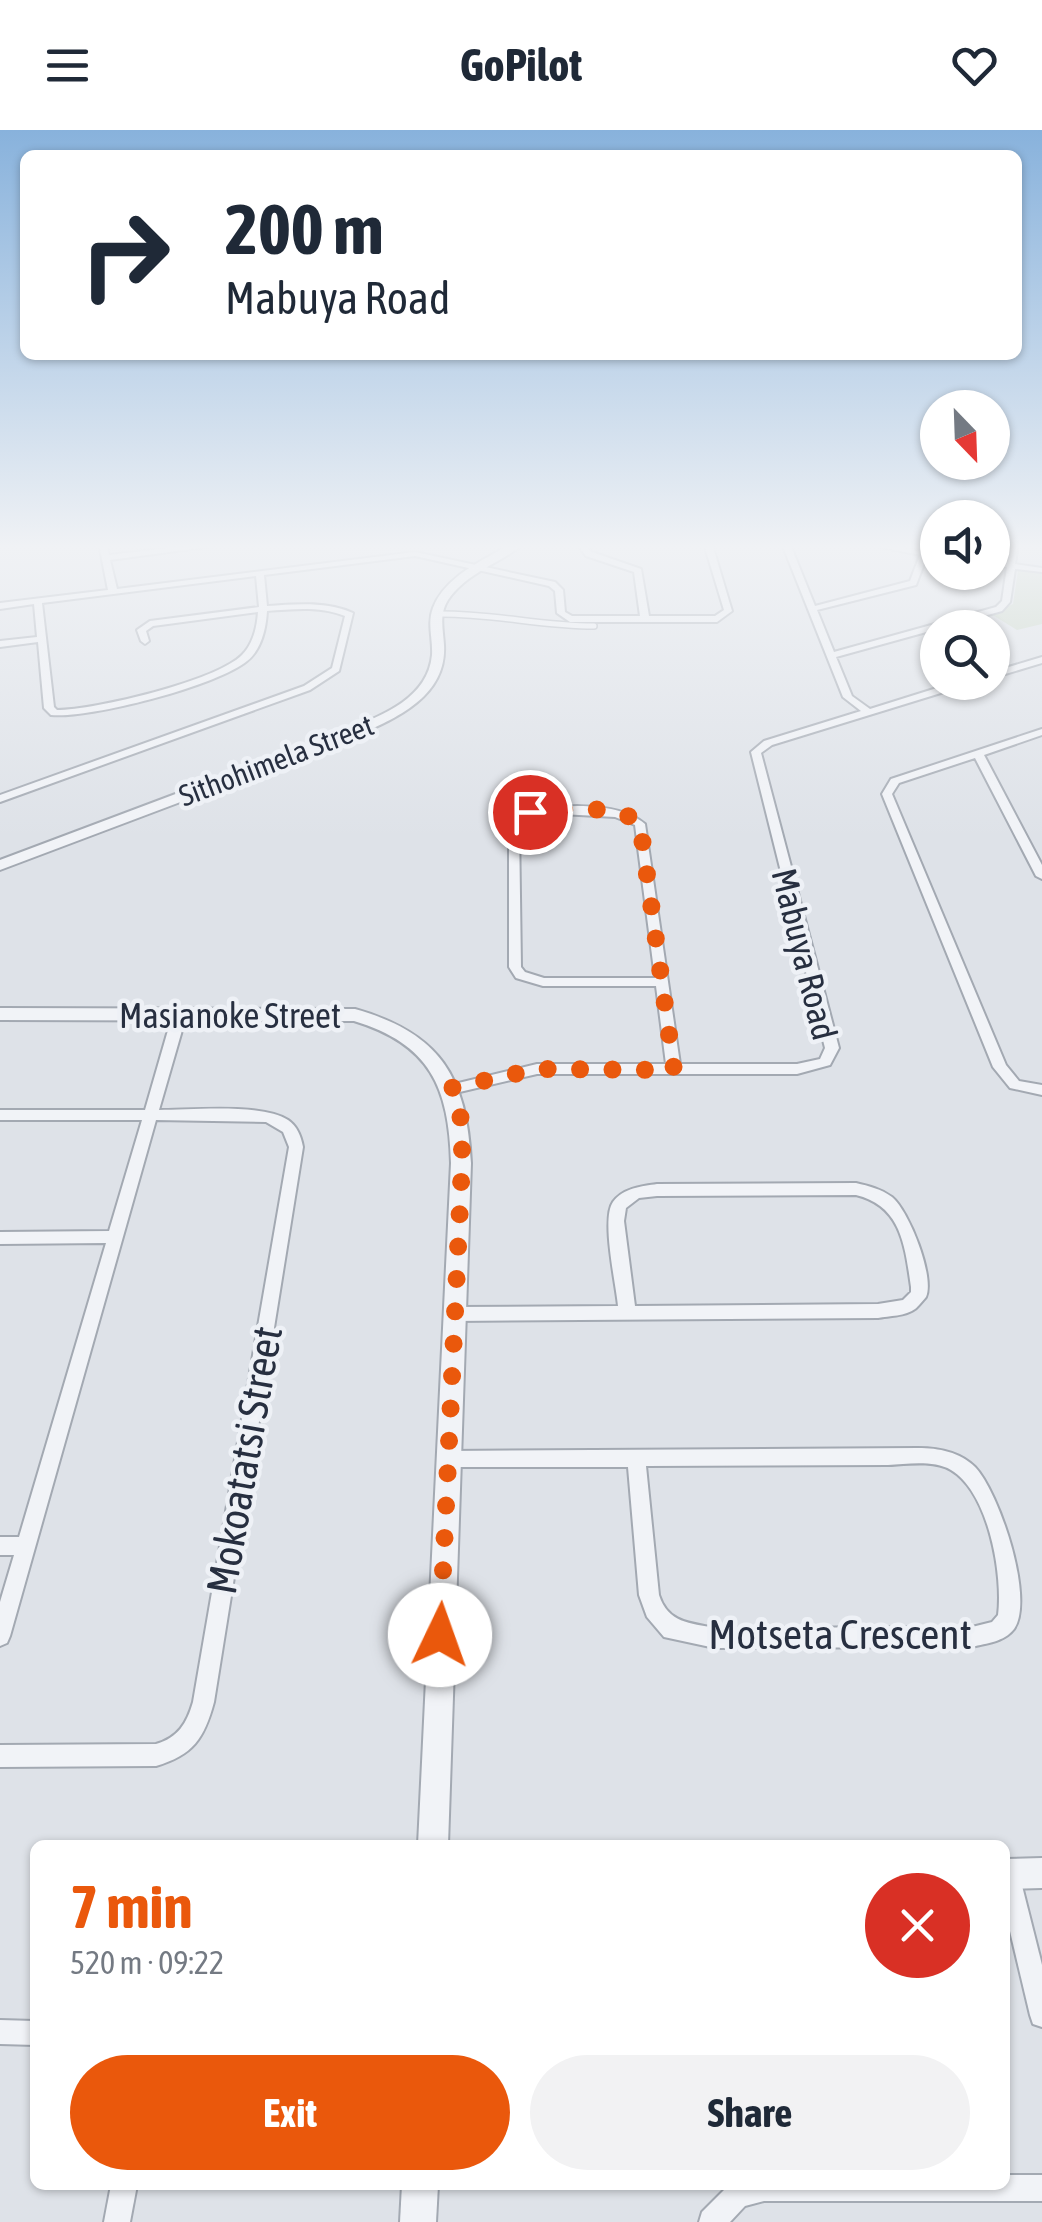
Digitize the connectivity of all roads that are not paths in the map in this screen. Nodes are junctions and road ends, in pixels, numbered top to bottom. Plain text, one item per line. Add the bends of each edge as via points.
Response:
1 (43, 642) edge
2 (255, 642) edge
3 (341, 642) edge
4 (436, 642) edge
5 (826, 642) edge
6 (882, 642) edge
7 (832, 655) junction
8 (1042, 660) edge
9 (1010, 670) edge
10 (920, 696) edge
11 (868, 712) junction
12 (1042, 732) edge
13 (978, 754) junction
14 (0, 800) edge
15 (0, 865) edge
16 (1042, 876) edge
17 (663, 982) junction
18 (180, 1013) junction
19 (0, 1014) edge
20 (674, 1070) junction
21 (451, 1088) junction
22 (1042, 1090) edge
23 (152, 1113) junction
24 (0, 1115) edge
25 (115, 1237) junction
26 (0, 1238) edge
27 (627, 1311) junction
28 (454, 1314) junction
29 (448, 1459) junction
30 (636, 1459) junction
31 (0, 1546) edge
32 (26, 1546) junction
33 (0, 1636) edge
34 (0, 1756) edge
35 (433, 1840) edge
36 (1042, 1873) edge
37 (1010, 1874) edge
38 (1010, 1890) edge
39 (1042, 2016) edge
40 (0, 2032) edge
41 (30, 2032) edge
42 (1010, 2188) edge
43 (1042, 2188) edge
44 (123, 2190) edge
45 (420, 2190) edge
46 (756, 2190) edge
47 (118, 2222) edge
48 (418, 2222) edge
49 (712, 2222) edge

1 - 2 street via 50,710 64,714 237,664
3 - 14 street via 334,672 280,700
4 - 15 street, Sithohimela Street via 434,674 399,710
5 - 7 street
6 - 7 street
7 - 11 street via 848,697
8 - 9 street
10 - 11 street, Mabuya Road
11 - 20 street, Mabuya Road via 768,742 756,752 830,1056 808,1069
12 - 13 street
13 - 16 street
13 - 22 street via 895,781 887,794 1000,1067 1015,1085
17 - 17 street via 637,820 608,812 530,812 517,818 520,975 543,982
17 - 20 street
18 - 19 street, Masianoke Street
18 - 21 street, Masianoke Street via 370,1019 412,1041
18 - 23 street
20 - 21 street, Mabuya Road via 537,1069
21 - 28 street, Masianoke Street via 462,1122
23 - 24 street
23 - 25 street
23 - 34 street, Mokoatatsi Street via 274,1117 296,1140 202,1711 195,1729 171,1752
25 - 26 street
25 - 32 street
27 - 27 street via 894,1310 914,1301 919,1287 899,1212 879,1193 657,1190 634,1194 618,1206
27 - 28 street
28 - 29 street, Masianoke Street
29 - 30 street
29 - 35 street, Masianoke Street
30 - 30 street, Motseta Crescent via 650,1594 661,1621 681,1634 972,1637 997,1631 1008,1620 1011,1582 1001,1547 984,1495 958,1464 928,1457
31 - 32 street
32 - 33 street
36 - 37 street
38 - 39 street
40 - 41 street
42 - 43 street
44 - 47 street
45 - 48 street
46 - 49 street via 737,2195

